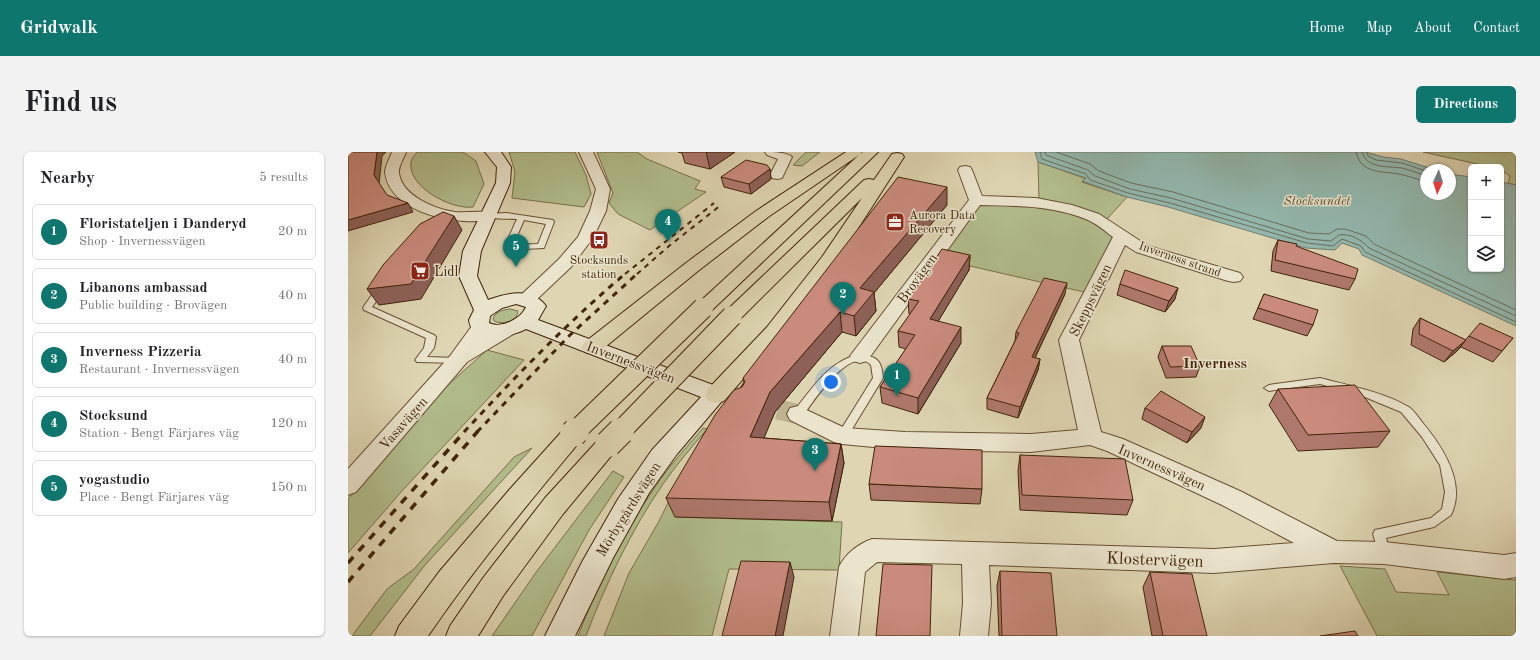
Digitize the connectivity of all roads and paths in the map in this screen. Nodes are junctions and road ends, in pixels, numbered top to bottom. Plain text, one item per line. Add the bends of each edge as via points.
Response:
1 (399, 152) edge
2 (492, 152) edge
3 (586, 152) edge
4 (772, 152) edge
5 (855, 152) edge
6 (871, 152) edge
7 (899, 154) edge
8 (965, 170) dead end
9 (777, 175) dead end
10 (976, 200) junction
11 (487, 216) junction
12 (521, 218) junction
13 (1122, 236) junction
14 (388, 277) edge
15 (1234, 277) dead end
16 (527, 299) junction
17 (482, 319) junction
18 (516, 326) junction
19 (592, 348) junction
20 (860, 356) junction
21 (457, 361) junction
22 (1269, 388) dead end
23 (727, 398) junction
24 (798, 414) joint
25 (842, 436) junction
26 (1091, 437) junction
27 (348, 485) edge
28 (1334, 552) junction
29 (1384, 553) junction
30 (975, 554) junction
31 (1516, 565) edge
32 (410, 636) edge
33 (460, 636) edge
34 (560, 636) edge
35 (844, 636) edge
36 (974, 636) edge

1 - 11 street via 392,171 397,186 409,199 454,221
2 - 11 street via 504,168 503,183
3 - 16 street via 603,189 598,211 585,238 565,263
4 - 9 street via 785,157
5 - 19 highway via 762,214
6 - 32 highway, bridge via 703,308 573,434 449,581
7 - 23 highway via 829,260 774,331
7 - 33 highway, bridge via 732,316 608,444 554,506 493,586
8 - 10 street
10 - 13 street, Inverness strand via 1036,202 1067,208 1094,218
10 - 20 street, Brovägen
11 - 12 lane via 506,215
11 - 17 street via 472,251 468,276
12 - 12 lane via 508,248 541,246 550,222
13 - 15 street, Inverness strand via 1142,249
13 - 26 street, Skeppsvägen via 1069,340
14 - 21 lane via 367,308 430,337 429,348 420,360
16 - 17 street via 497,303
16 - 18 street via 536,306 535,311
17 - 18 street, Invernessvägen via 489,330
17 - 21 street, Vasavägen
18 - 19 street, Invernessvägen via 546,329
18 - 21 street, Vasavägen
19 - 23 street, Invernessvägen
20 - 24 lane, Brovägen via 836,368
20 - 25 lane via 873,360 878,367 878,378
21 - 27 street, Vasavägen
22 - 29 lane via 1320,381 1363,392 1405,409 1426,434 1445,464 1451,492 1447,512 1434,522 1379,534
23 - 34 street, Mörbygårdsvägen via 654,466 599,555
24 - 25 street, Invernessvägen
25 - 26 street, Invernessvägen via 1031,442
26 - 28 street, Invernessvägen via 1115,445 1232,498
28 - 29 street, Invernessvägen
28 - 30 street, Klostervägen via 1214,561
29 - 31 street, Invernessvägen via 1504,567
30 - 35 street, Klostervägen via 872,550 852,567
30 - 36 street

